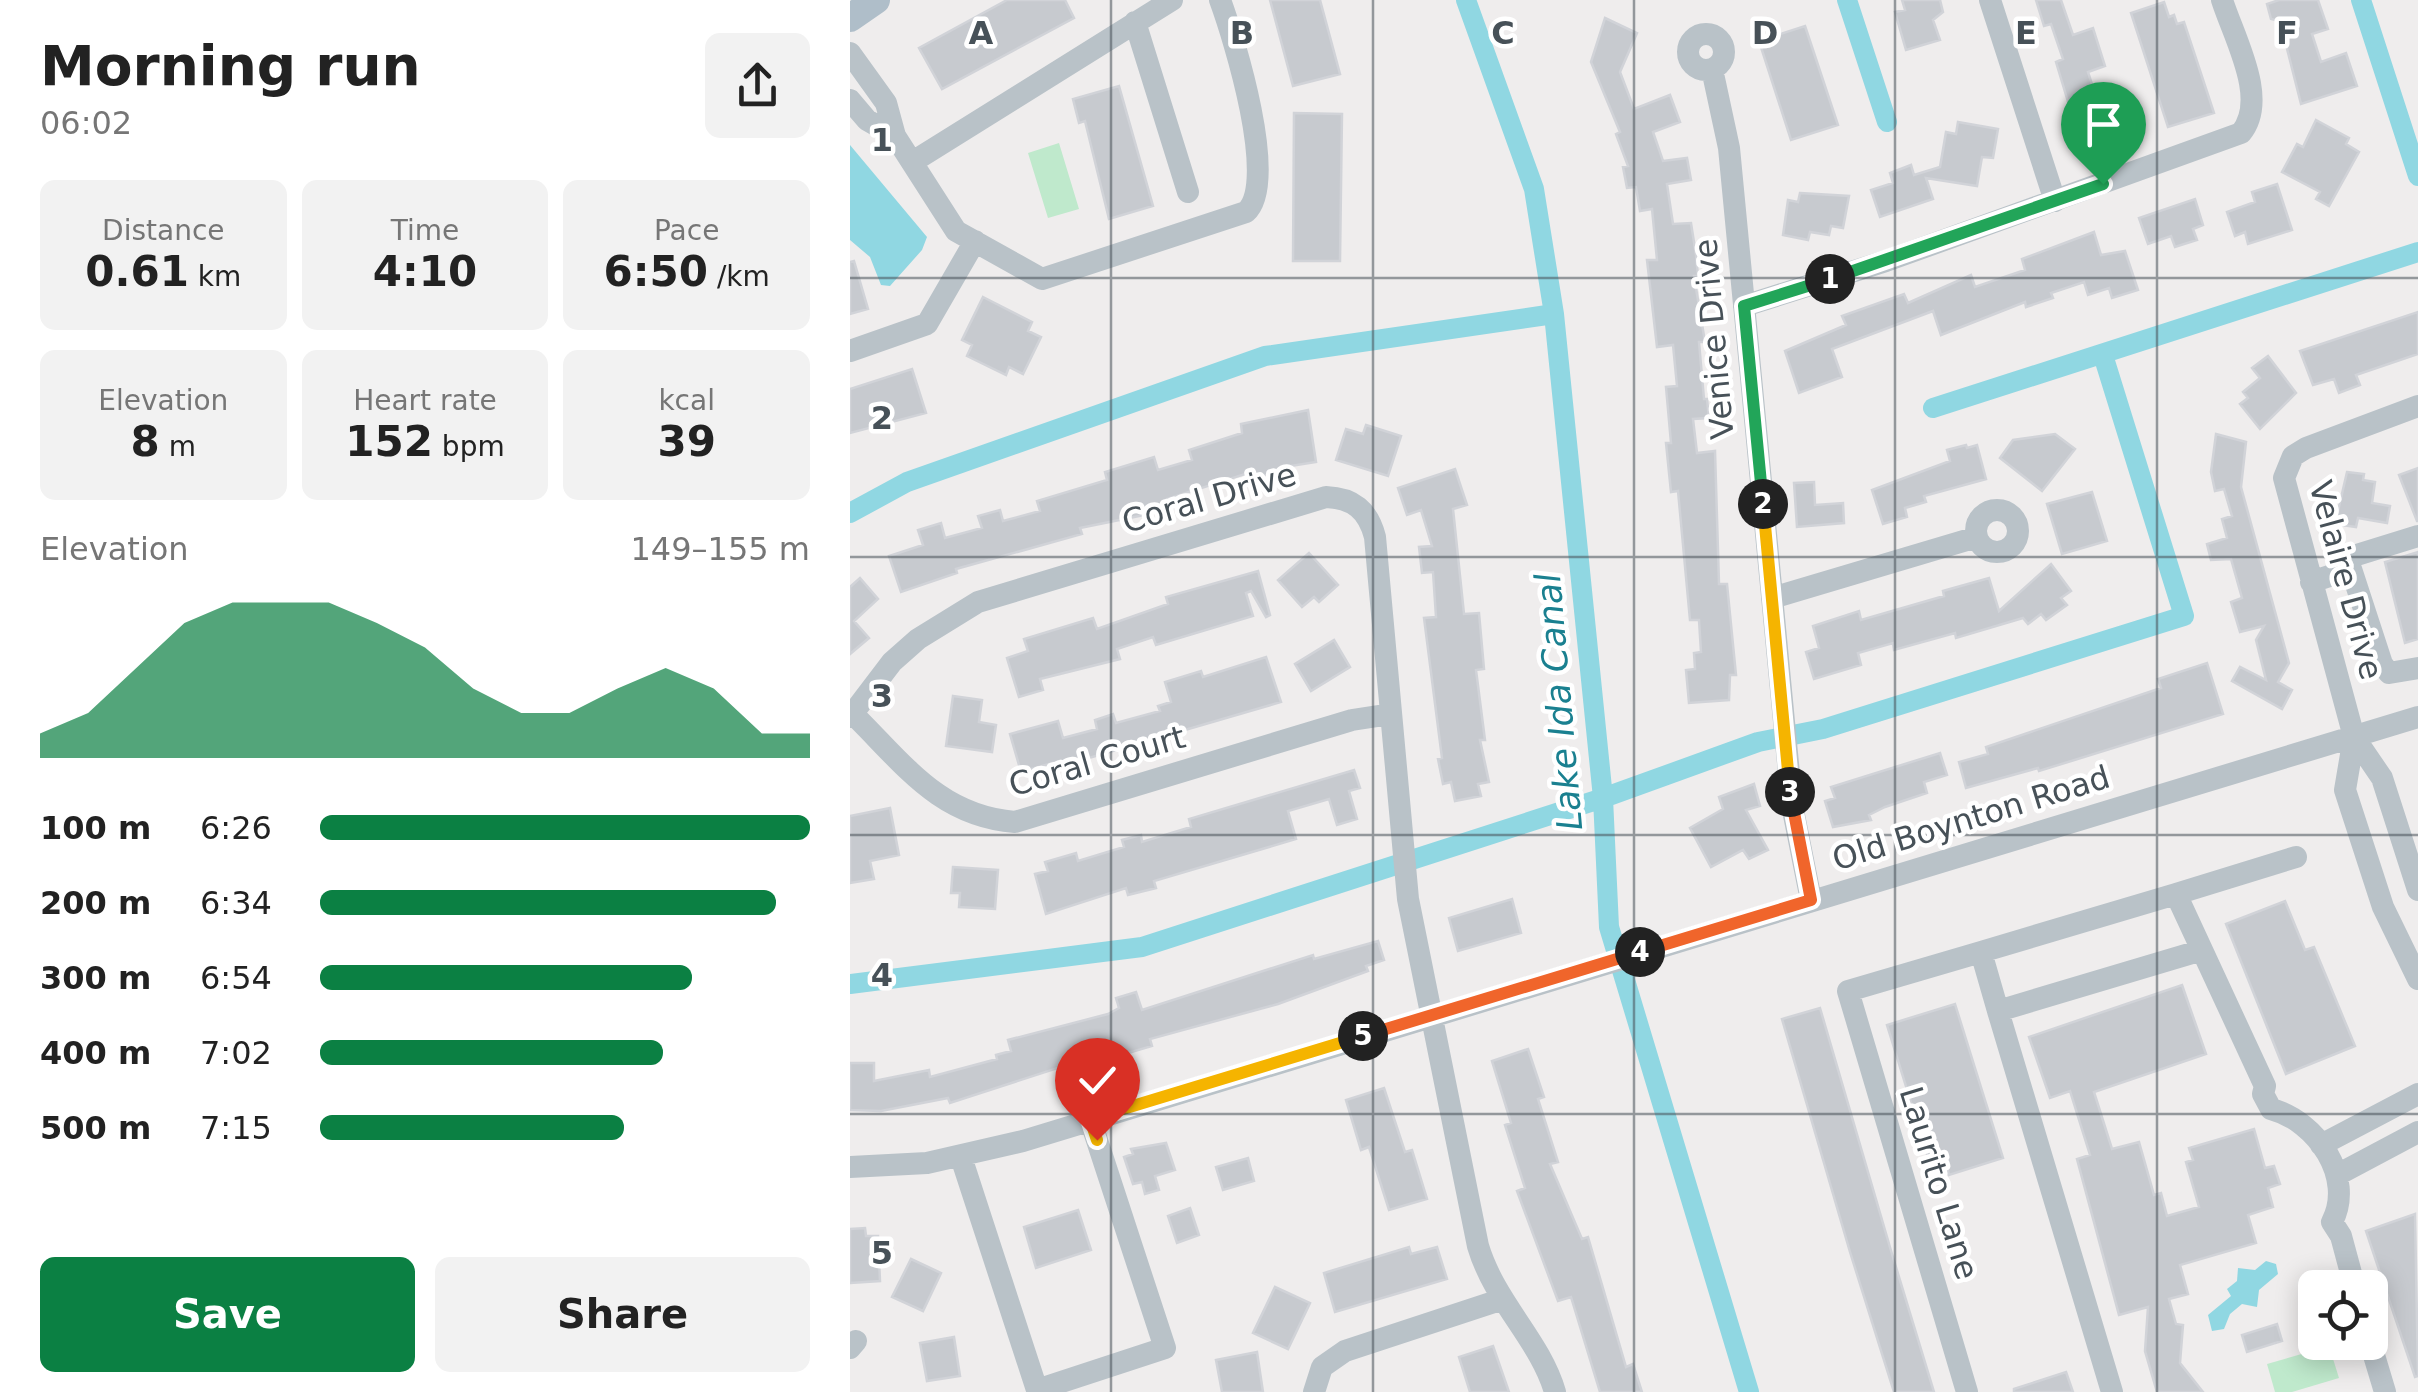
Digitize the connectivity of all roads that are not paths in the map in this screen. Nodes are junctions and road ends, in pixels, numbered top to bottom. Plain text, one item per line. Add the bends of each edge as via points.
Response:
1 (876, 0) edge
2 (1172, 0) edge
3 (1220, 0) edge
4 (1990, 0) edge
5 (2222, 0) edge
6 (850, 18) edge
7 (1136, 22) junction
8 (850, 53) edge
9 (1712, 70) dead end
10 (850, 100) edge
11 (896, 136) junction
12 (914, 161) junction
13 (1188, 192) dead end
14 (2055, 202) junction
15 (974, 241) junction
16 (1744, 306) junction
17 (850, 350) edge
18 (2418, 406) edge
19 (2418, 536) edge
20 (1977, 537) dead end
21 (2351, 569) junction
22 (2310, 582) junction
23 (1772, 598) junction
24 (2418, 668) edge
25 (1391, 714) junction
26 (851, 716) edge
27 (2418, 718) edge
28 (2354, 737) junction
29 (2296, 858) dead end
30 (2418, 890) edge
31 (2176, 894) junction
32 (1811, 900) junction
33 (2200, 951) junction
34 (1981, 952) junction
35 (2418, 979) edge
36 (1998, 1011) junction
37 (1433, 1015) junction
38 (2418, 1094) edge
39 (1090, 1119) junction
40 (2418, 1132) edge
41 (2322, 1145) junction
42 (961, 1157) junction
43 (850, 1167) edge
44 (2339, 1174) junction
45 (2350, 1270) edge
46 (1500, 1300) junction
47 (2375, 1360) edge
48 (1315, 1386) edge
49 (1555, 1392) edge
50 (1967, 1392) edge
51 (2112, 1392) edge
52 (2385, 1392) edge

1 - 6 main road
2 - 7 street
3 - 15 street via 1258,142 1252,206 1042,279
4 - 14 street
5 - 14 street via 2252,97 2250,122 2241,133
7 - 12 street
7 - 13 street
8 - 11 street via 886,104
9 - 16 street, Venice Drive via 1729,148
10 - 11 street via 866,120
11 - 12 street
12 - 15 street via 956,231
14 - 16 street
15 - 17 street via 927,324
16 - 23 street, Venice Drive
18 - 22 street, Velaire Drive via 2306,448 2285,468
19 - 21 street via 2347,558
20 - 23 street
21 - 22 street
21 - 24 street via 2382,664 2389,673
22 - 28 street, Velaire Drive
23 - 32 street, Venice Drive via 1788,769
25 - 26 street, Coral Court via 1015,822 985,820 950,806
25 - 26 street, Coral Drive via 1372,523 1353,502 1326,497 978,602 918,638
25 - 37 street, Coral Drive via 1408,899
27 - 28 street, Old Boynton Road
28 - 30 street via 2382,778
28 - 32 street, Old Boynton Road
28 - 35 street via 2345,790 2383,907
29 - 31 street
31 - 33 street
31 - 34 street
32 - 37 street, Old Boynton Road
33 - 36 street
33 - 41 street via 2265,1086 2277,1087 2289,1114
34 - 36 street
34 - 50 street, Laurito Lane via 1848,992
36 - 51 street
37 - 39 street, Old Boynton Road
37 - 46 street, Coral Drive via 1478,1246
38 - 41 street
39 - 42 street, Old Boynton Road
39 - 42 street via 1165,1348 1037,1390
40 - 44 street
41 - 44 street
42 - 43 street, Old Boynton Road
44 - 45 street via 2340,1207 2332,1222
46 - 48 street via 1344,1351 1322,1367
46 - 49 street, Coral Drive
47 - 52 street

